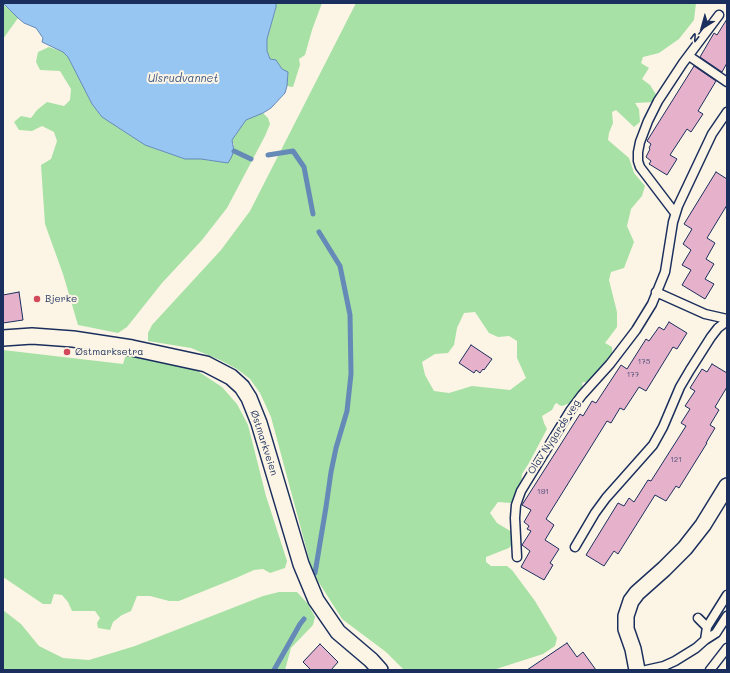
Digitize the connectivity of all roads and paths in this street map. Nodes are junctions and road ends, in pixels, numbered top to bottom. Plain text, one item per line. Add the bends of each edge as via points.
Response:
1 (719, 15) dead end
2 (689, 56) junction
3 (727, 82) edge
4 (727, 112) edge
5 (675, 213) junction
6 (656, 292) junction
7 (727, 320) edge
8 (3, 338) edge
9 (727, 486) edge
10 (575, 547) dead end
11 (517, 557) dead end
12 (727, 595) edge
13 (727, 616) edge
14 (698, 618) dead end
15 (707, 627) junction
16 (705, 640) junction
17 (727, 648) edge
18 (380, 670) edge
19 (637, 670) edge
20 (646, 670) edge
21 (710, 670) edge

1 - 2 lane
2 - 3 lane
2 - 5 lane via 664,90 652,112 638,152 638,161 643,172
4 - 5 lane, Olav Nygards veg via 712,134
5 - 6 lane, Olav Nygards veg via 665,272
6 - 7 lane via 705,314
6 - 11 lane, Olav Nygards veg via 652,304 636,330 570,410 520,491 515,518
7 - 10 lane via 711,337 690,370 653,445 606,498
8 - 18 street, Østmarkveien via 32,336 73,339 132,348 206,364 231,377 249,398 259,423 306,580 316,600 338,632
9 - 19 street via 703,525 685,548 631,601 626,616 626,629
12 - 15 lane
13 - 16 lane via 716,633
14 - 15 lane
15 - 16 lane
16 - 20 lane via 675,662
17 - 21 lane

